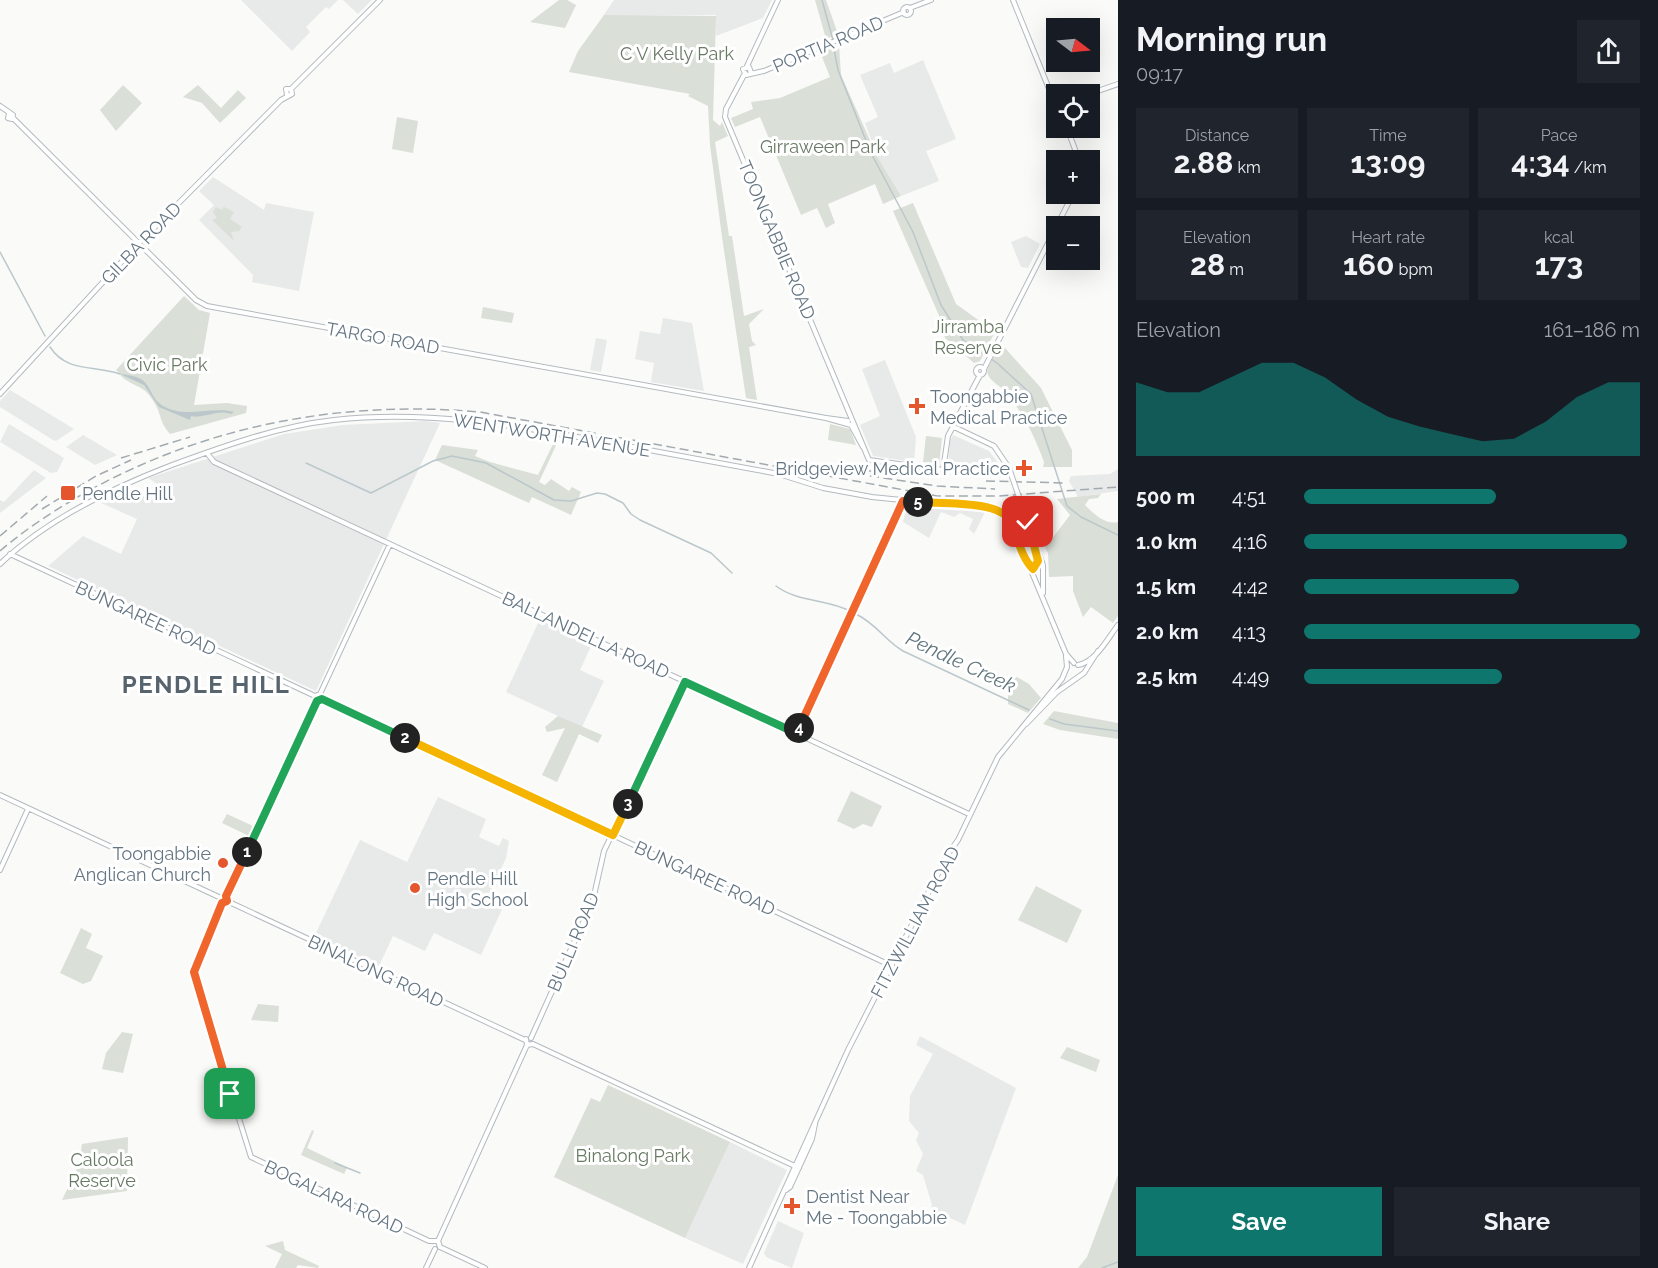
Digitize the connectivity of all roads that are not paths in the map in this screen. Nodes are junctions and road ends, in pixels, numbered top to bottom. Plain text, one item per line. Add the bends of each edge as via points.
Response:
1 (381, 0) edge
2 (778, 0) edge
3 (931, 0) edge
4 (1013, 0) edge
5 (747, 66) junction
6 (751, 73) junction
7 (744, 75) junction
8 (1048, 84) edge
9 (1118, 84) edge
10 (1100, 90) edge
11 (0, 106) edge
12 (1068, 204) edge
13 (139, 243) junction
14 (0, 394) edge
15 (850, 422) junction
16 (952, 426) junction
17 (207, 453) junction
18 (903, 501) junction
19 (390, 544) junction
20 (1036, 547) junction
21 (10, 554) junction
22 (0, 564) edge
23 (1034, 570) junction
24 (1044, 572) junction
25 (1042, 579) junction
26 (1035, 580) junction
27 (1043, 597) junction
28 (1118, 625) edge
29 (1098, 651) junction
30 (1066, 654) junction
31 (1076, 664) junction
32 (1066, 669) junction
33 (1081, 675) junction
34 (1076, 679) junction
35 (685, 682) junction
36 (318, 698) junction
37 (1024, 726) junction
38 (796, 733) junction
39 (0, 795) edge
40 (28, 809) junction
41 (969, 814) junction
42 (613, 835) junction
43 (0, 870) edge
44 (224, 899) junction
45 (892, 966) junction
46 (531, 1038) junction
47 (525, 1040) junction
48 (533, 1044) junction
49 (527, 1046) junction
50 (815, 1124) junction
51 (794, 1166) junction
52 (799, 1168) junction
53 (785, 1190) junction
54 (435, 1242) junction
55 (437, 1248) junction
56 (426, 1268) edge
57 (485, 1268) edge
58 (749, 1268) edge

1 - 13 street, GILBA ROAD via 291,89 292,94 286,95
2 - 5 street
3 - 6 street, PORTIA ROAD via 910,8 909,14 904,12
4 - 8 street
5 - 6 street
5 - 7 street, TOONGABBIE ROAD
6 - 7 street, PORTIA ROAD
7 - 15 street, TOONGABBIE ROAD via 725,117
9 - 10 street
11 - 13 street, TARGO ROAD
12 - 16 street via 990,354 983,366 976,369 979,374
13 - 14 street, GILBA ROAD
13 - 15 street, TARGO ROAD via 196,300 211,307
15 - 16 street, TOONGABBIE ROAD via 869,460 943,470
16 - 20 street, bridge via 994,446 1009,468
17 - 18 street, WENTWORTH AVENUE via 322,422 434,417 511,425
17 - 19 street, BALLANDELLA ROAD via 214,462
17 - 21 street, WENTWORTH AVENUE via 119,488 44,528
18 - 23 street, WENTWORTH AVENUE via 999,510 1010,520
18 - 38 street
19 - 35 street, BALLANDELLA ROAD
19 - 36 street
20 - 23 street
20 - 24 street
21 - 22 street, WENTWORTH AVENUE
21 - 36 street, BUNGAREE ROAD
23 - 24 street
23 - 26 street, WENTWORTH AVENUE
24 - 25 street
25 - 26 street
25 - 27 street
26 - 27 street
27 - 30 street
28 - 29 street, FITZWILLIAM ROAD
29 - 31 street via 1087,662
29 - 33 street, FITZWILLIAM ROAD
30 - 31 street
30 - 32 street
31 - 32 street
31 - 33 street
32 - 34 street via 1068,677
32 - 37 street, FITZWILLIAM ROAD
33 - 34 street, FITZWILLIAM ROAD
34 - 37 street, FITZWILLIAM ROAD via 1057,692
35 - 38 street, BALLANDELLA ROAD
35 - 42 street, BULLI ROAD
36 - 42 street, BUNGAREE ROAD
36 - 44 street
37 - 41 street, FITZWILLIAM ROAD via 997,759
38 - 41 street, BALLANDELLA ROAD
39 - 40 street, BINALONG ROAD
40 - 43 street
40 - 44 street, BINALONG ROAD
41 - 45 street, FITZWILLIAM ROAD
42 - 45 street, BUNGAREE ROAD
42 - 46 street, BULLI ROAD via 587,914
44 - 47 street, BINALONG ROAD
44 - 54 street, BOGALARA ROAD via 194,969 251,1157
45 - 50 street, FITZWILLIAM ROAD
46 - 47 street
46 - 48 street
47 - 49 street
48 - 49 street
48 - 51 street
49 - 54 street
50 - 51 street, FITZWILLIAM ROAD
50 - 52 street, FITZWILLIAM ROAD
51 - 52 street
51 - 53 street, FITZWILLIAM ROAD
52 - 53 street, FITZWILLIAM ROAD
53 - 58 street, FITZWILLIAM ROAD
54 - 55 street
54 - 55 street
55 - 56 street
55 - 57 street

